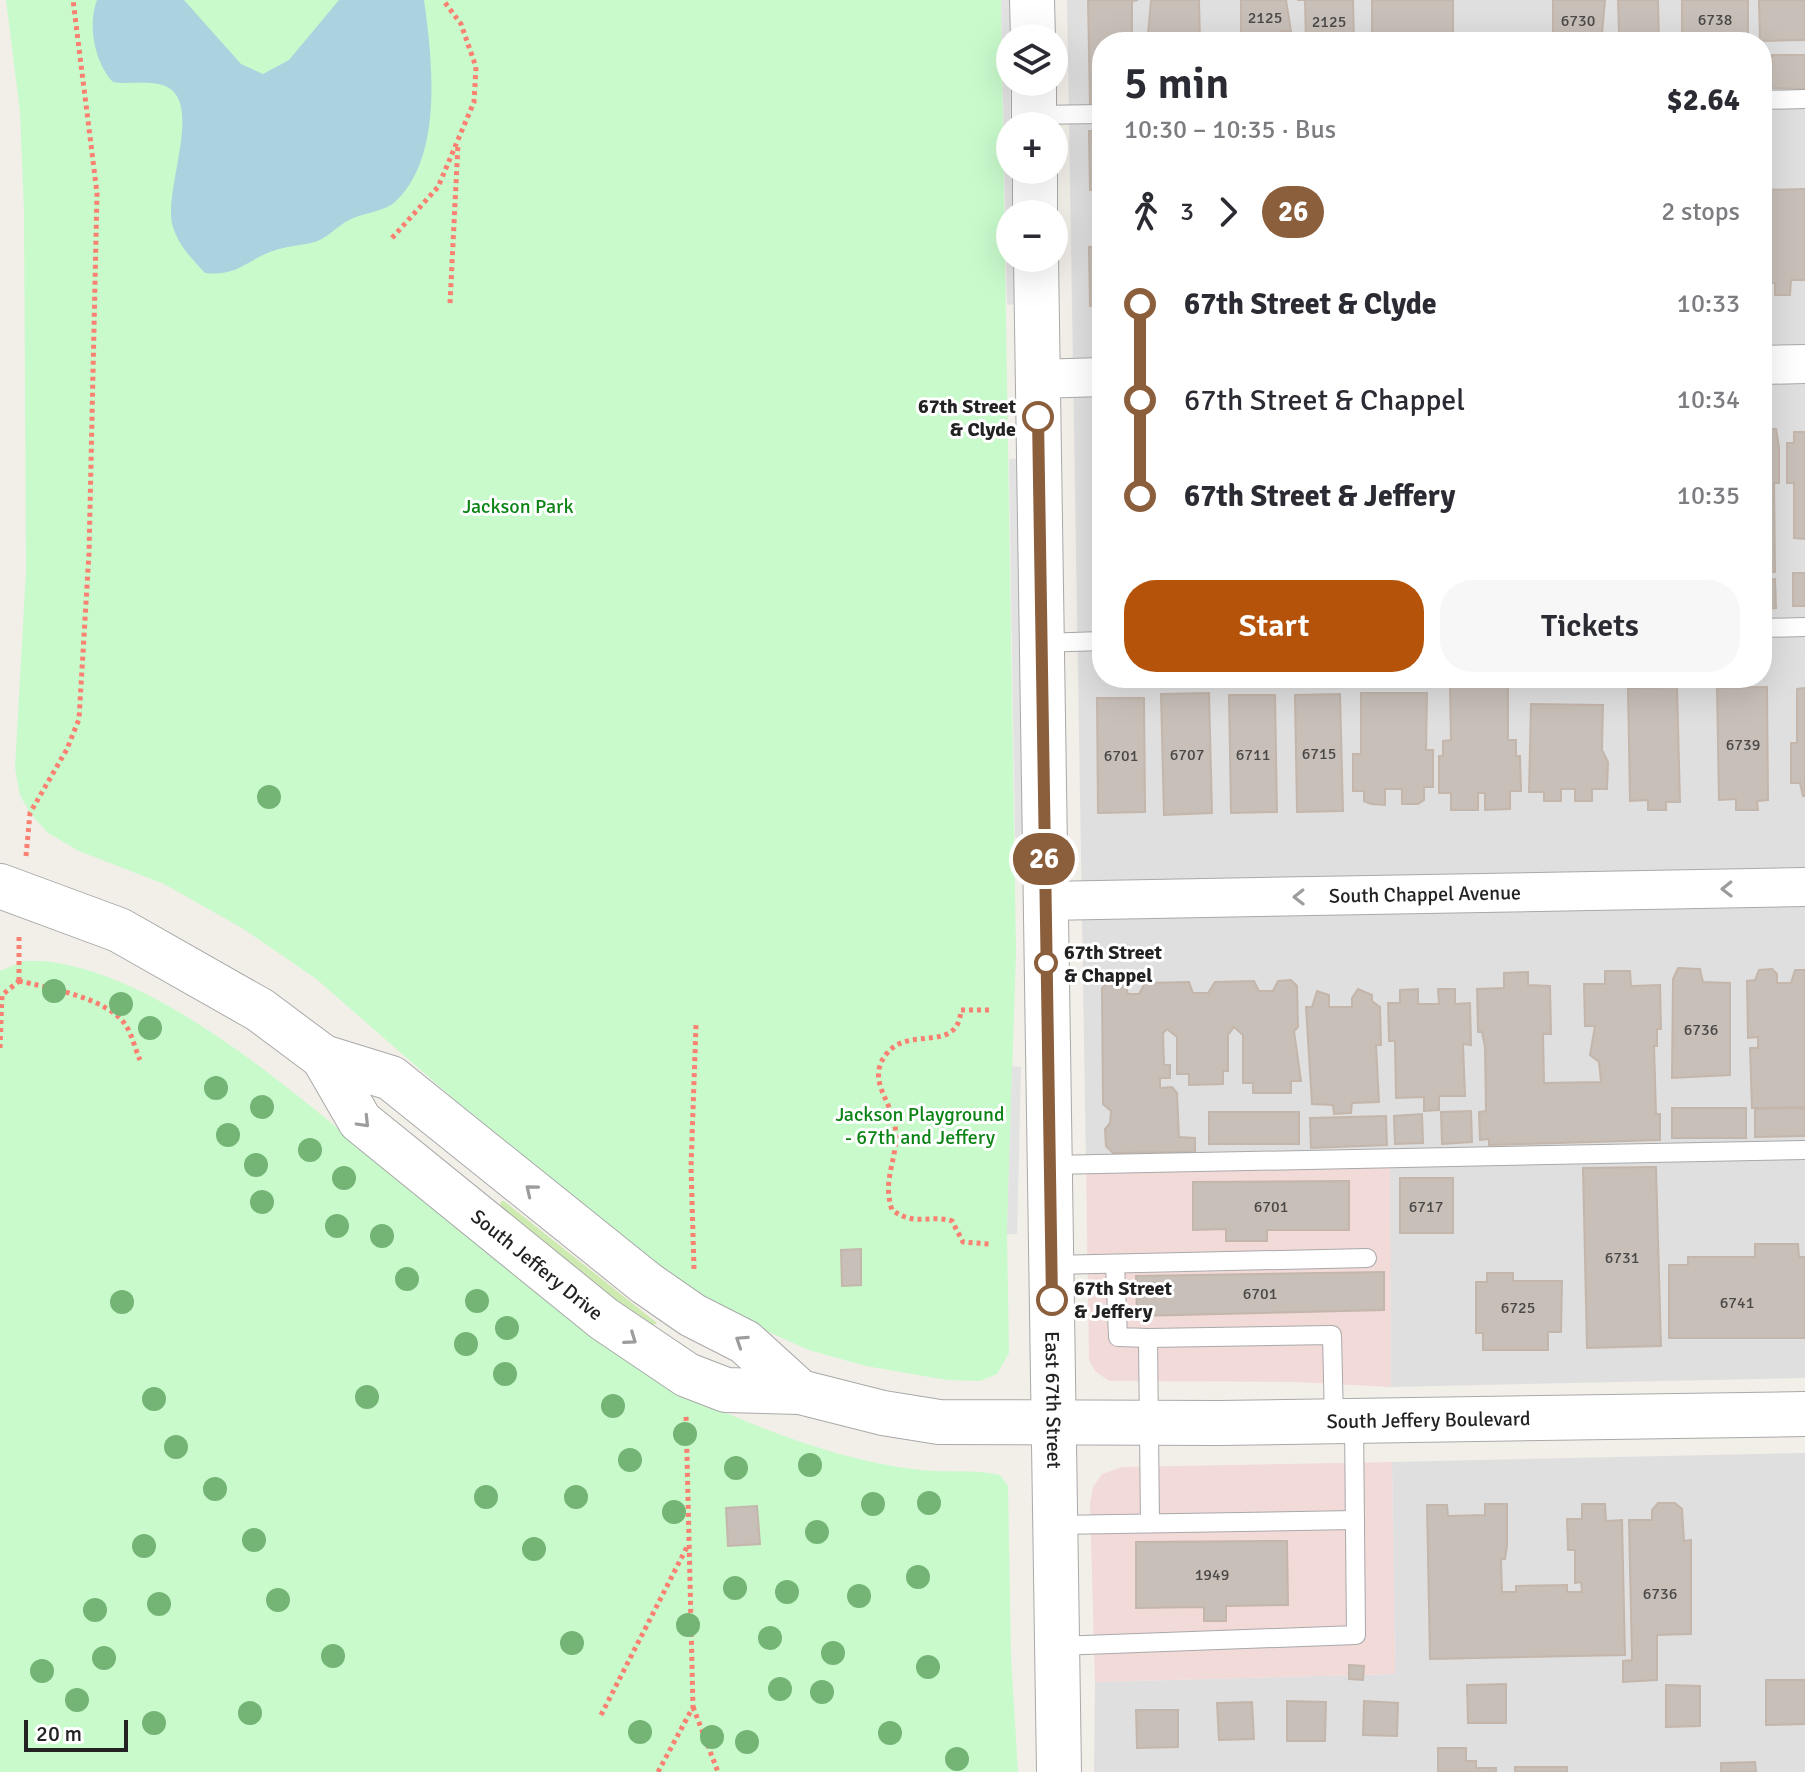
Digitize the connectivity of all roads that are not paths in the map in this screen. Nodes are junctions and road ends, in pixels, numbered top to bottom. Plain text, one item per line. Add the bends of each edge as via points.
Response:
1 (1032, 0) edge
2 (1033, 24) edge
3 (1805, 99) edge
4 (1772, 100) edge
5 (1034, 108) edge
6 (1092, 113) edge
7 (1036, 272) edge
8 (1805, 364) edge
9 (1772, 365) edge
10 (1092, 377) edge
11 (1037, 379) junction
12 (1805, 627) edge
13 (1772, 628) edge
14 (1092, 641) edge
15 (1041, 643) junction
16 (0, 886) edge
17 (1805, 887) edge
18 (1045, 901) junction
19 (1805, 1150) edge
20 (1050, 1165) junction
21 (1367, 1258) dead end
22 (1115, 1264) junction
23 (1051, 1265) junction
24 (1148, 1338) junction
25 (1805, 1414) edge
26 (1344, 1421) junction
27 (1054, 1423) junction
28 (1148, 1423) junction
29 (1355, 1520) junction
30 (1150, 1523) junction
31 (1055, 1525) junction
32 (1058, 1646) junction
33 (1059, 1772) edge

1 - 2 street
3 - 4 lane
5 - 6 lane
7 - 11 street, East 67th Street
8 - 9 street
10 - 11 street
11 - 15 street, East 67th Street
12 - 13 lane
14 - 15 lane
15 - 18 street, East 67th Street
16 - 27 street via 119,930 260,1010 323,1057 391,1078 646,1283 745,1342 800,1392 939,1422
17 -> 18 street, South Chappel Avenue
18 - 20 street, East 67th Street
19 - 20 lane
20 - 23 street, East 67th Street
21 - 22 lane
22 - 23 lane
22 - 24 lane via 1118,1337
23 - 27 street, East 67th Street
24 - 26 lane via 1332,1335
24 - 28 lane
25 - 26 street, South Jeffery Boulevard
26 - 28 street, South Jeffery Boulevard
26 - 29 lane
27 - 28 street, South Jeffery Boulevard
27 - 31 street, East 67th Street
28 - 30 lane
29 - 30 lane
29 - 32 lane via 1356,1635
30 - 31 lane
31 - 32 street, East 67th Street
32 - 33 street, East 67th Street

